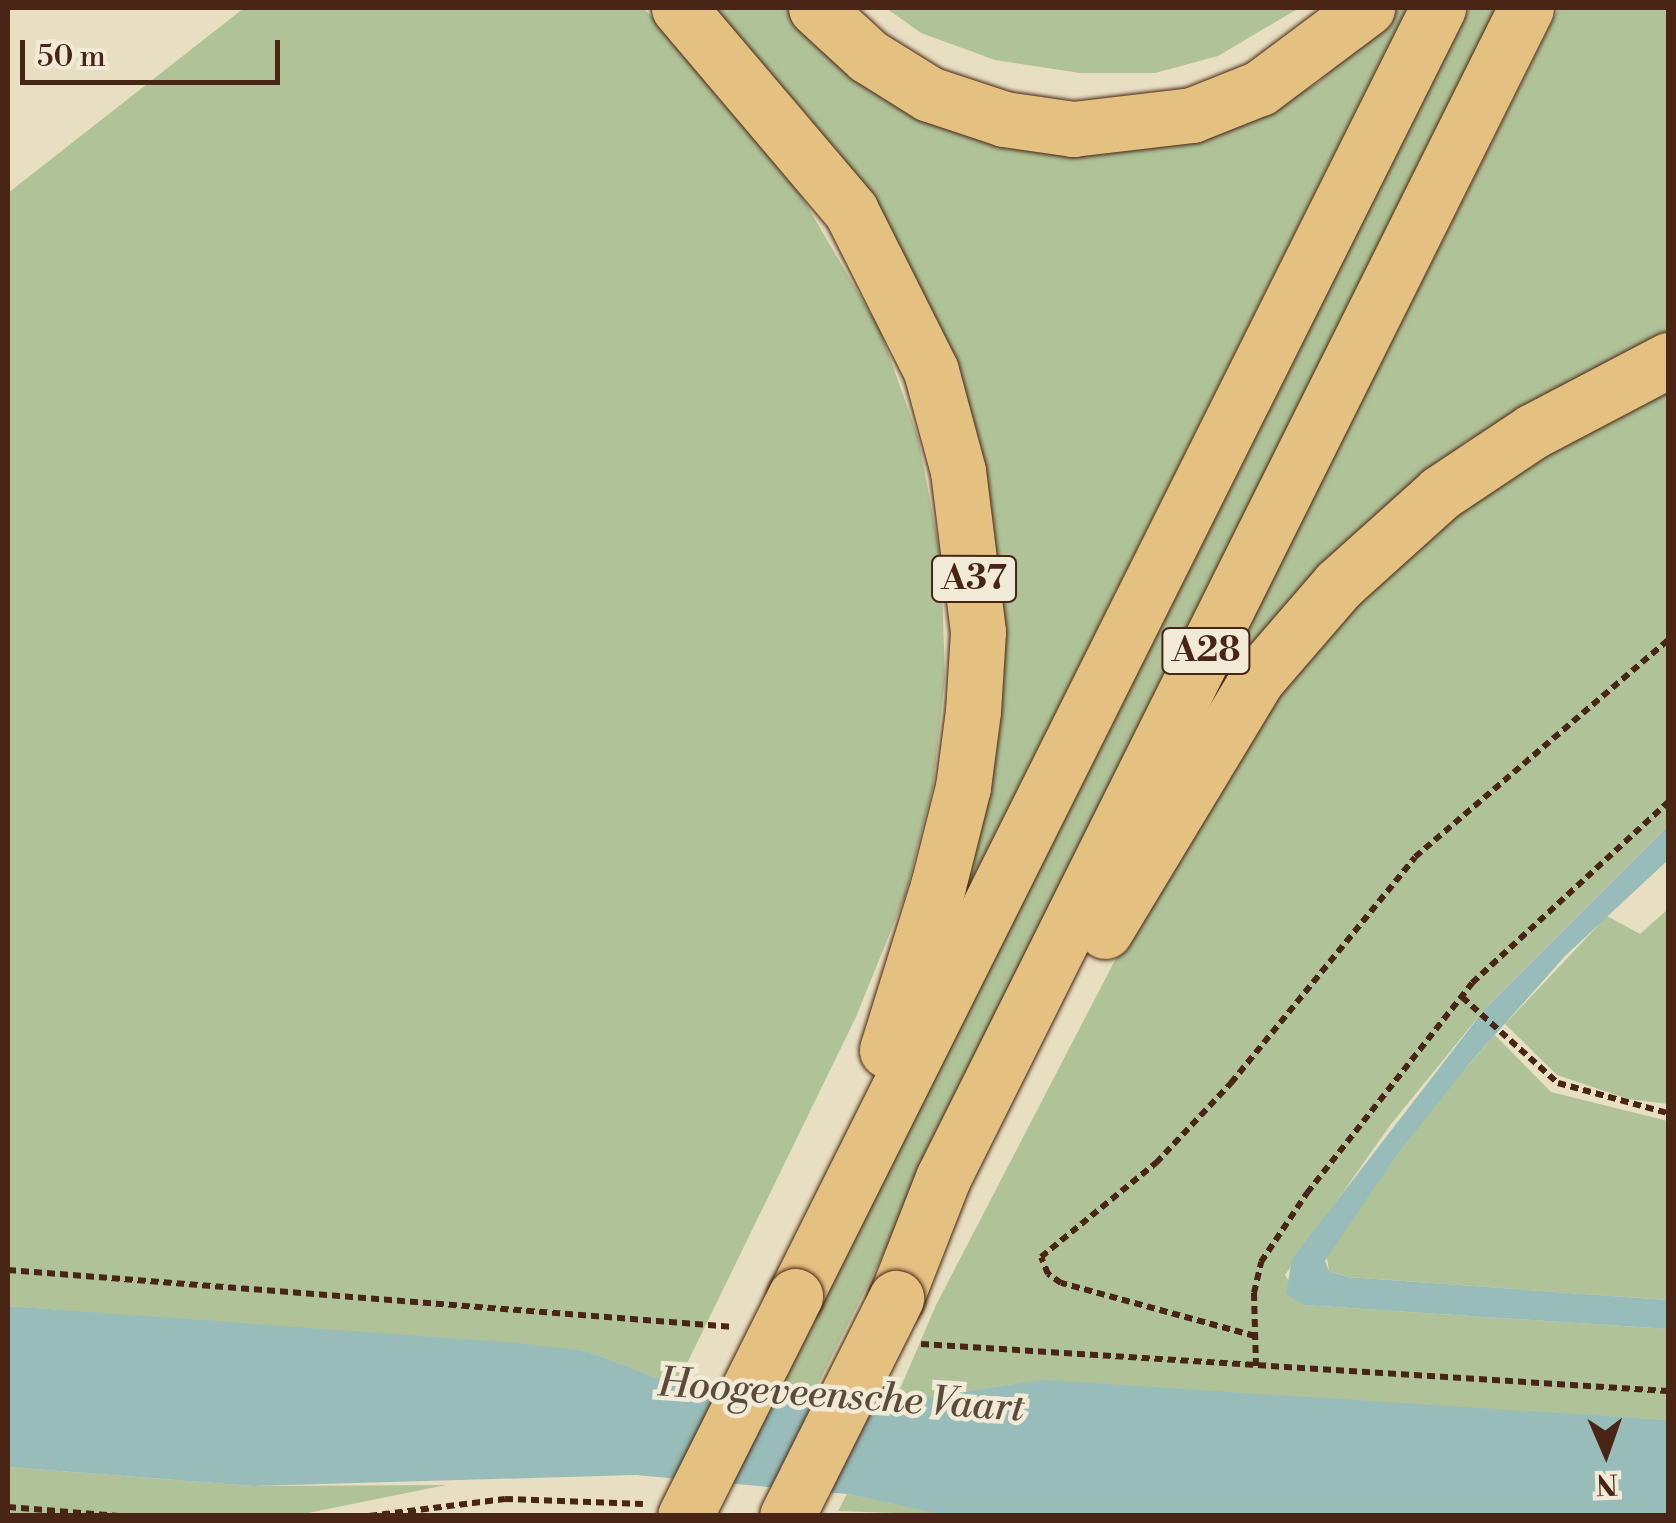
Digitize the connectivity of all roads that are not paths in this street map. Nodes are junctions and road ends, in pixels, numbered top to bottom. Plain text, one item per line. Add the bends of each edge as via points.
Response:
1 (679, 8) edge
2 (816, 8) edge
3 (1366, 8) edge
4 (1438, 8) edge
5 (1526, 8) edge
6 (1668, 360) edge
7 (834, 1218) junction
8 (901, 1320) junction
9 (674, 1510) edge
10 (787, 1516) edge

1 - 7 highway, A37 via 851,211 895,291 931,371 972,554 978,632 964,787
2 - 3 highway via 868,56 929,94 1004,119 1073,129 1192,115 1243,95 1318,50
4 - 7 highway, A28
5 - 8 highway, A28 via 952,1161
6 - 8 highway, A28 via 1534,431 1440,493 1338,584 1257,679 1128,887
7 - 9 highway, A28, bridge
8 - 10 highway, A28, bridge

